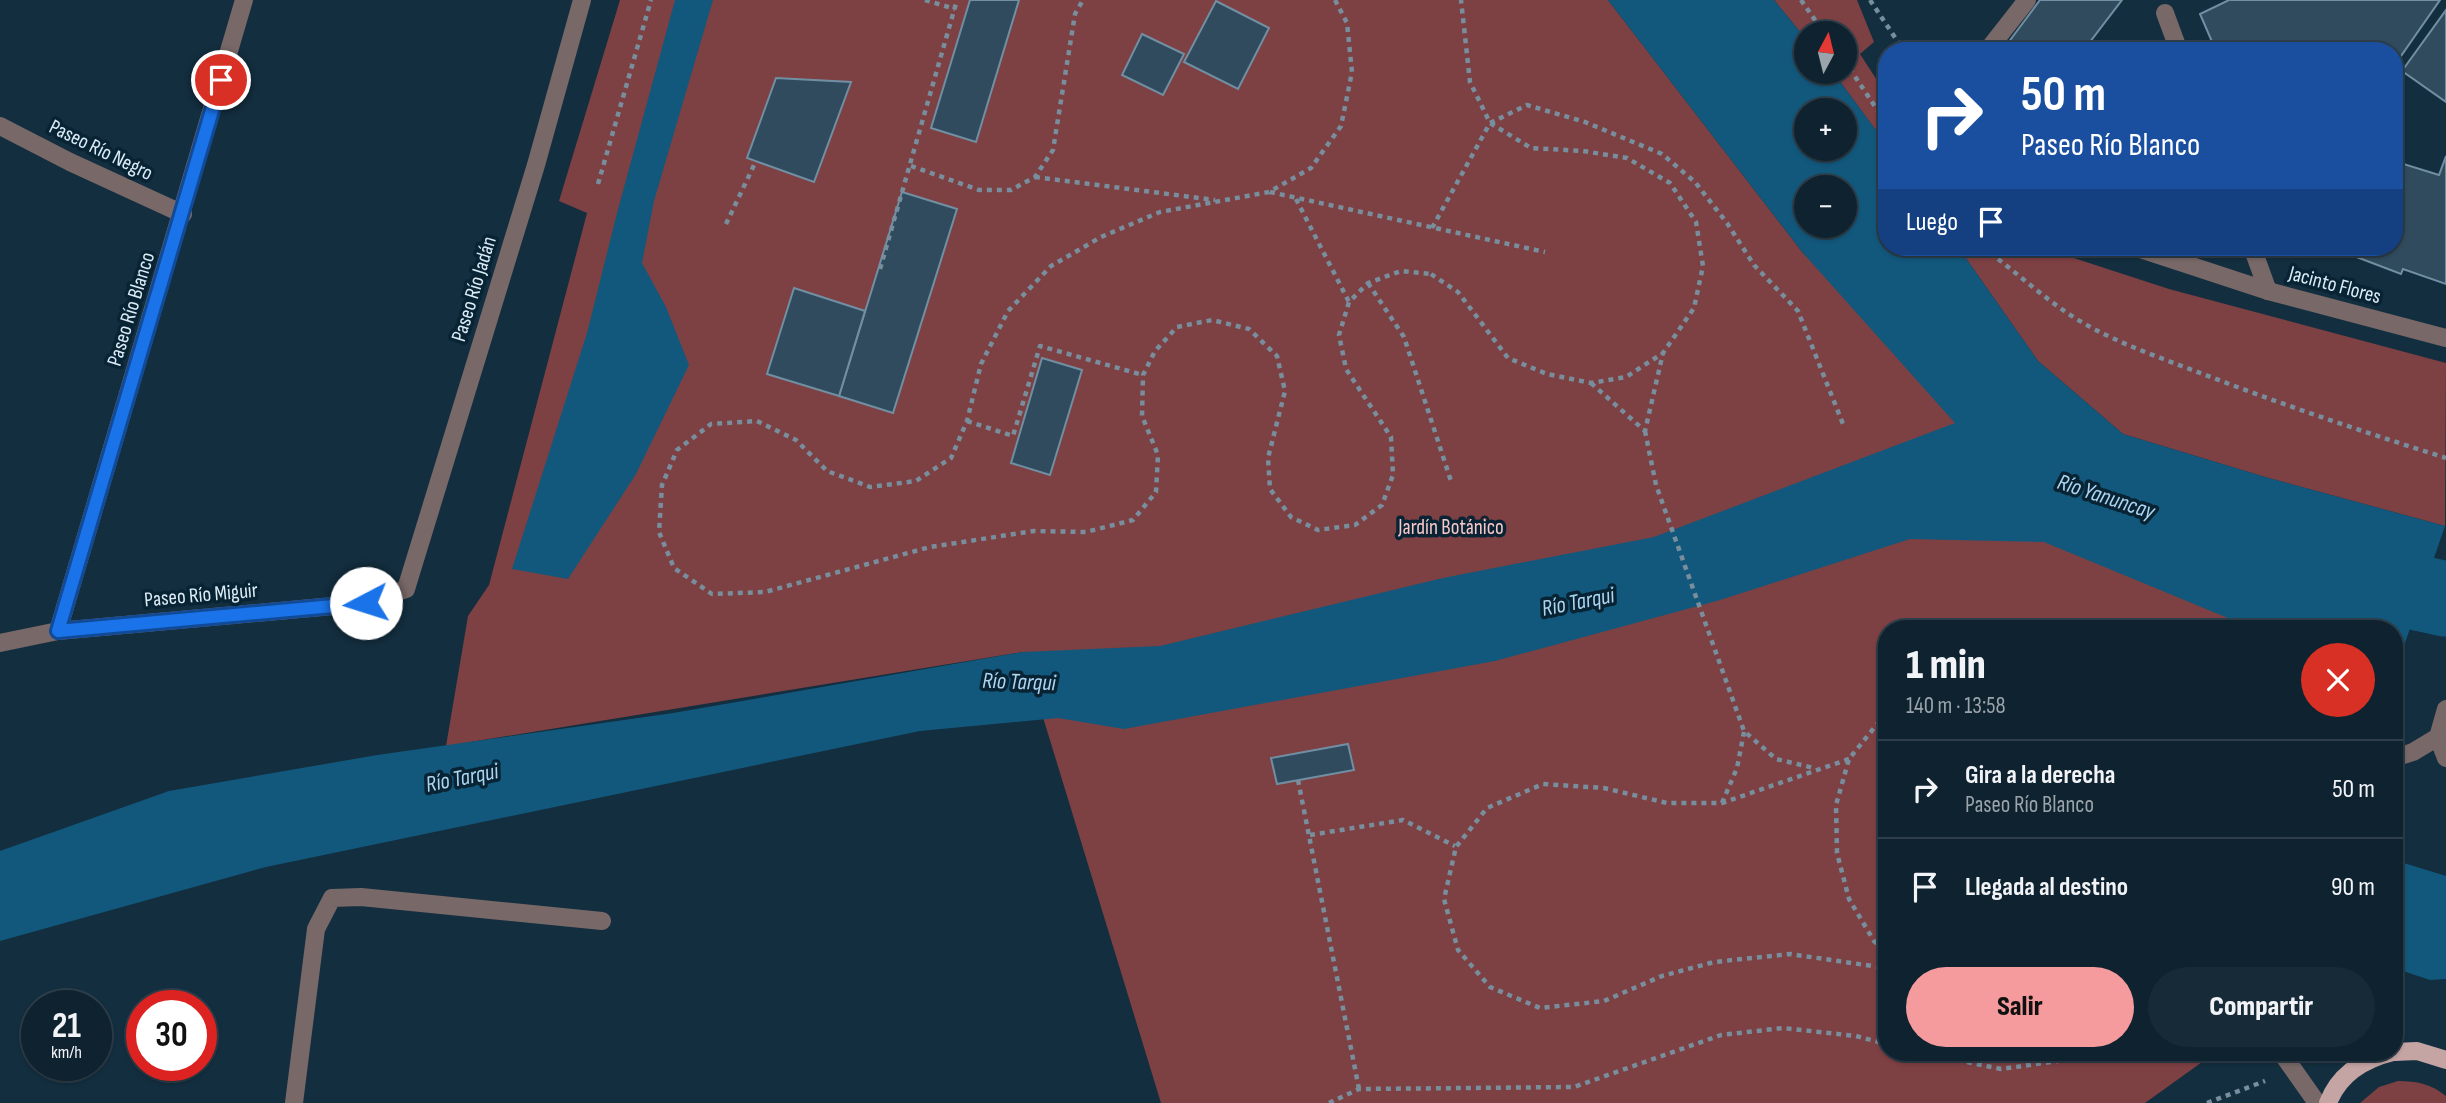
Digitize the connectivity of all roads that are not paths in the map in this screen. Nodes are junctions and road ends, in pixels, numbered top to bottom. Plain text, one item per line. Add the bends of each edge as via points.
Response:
1 (244, 0) edge
2 (582, 0) edge
3 (2027, 0) edge
4 (2165, 13) dead end
5 (1994, 42) edge
6 (2176, 42) edge
7 (0, 126) edge
8 (183, 214) junction
9 (2161, 256) edge
10 (2255, 256) edge
11 (2268, 291) junction
12 (2446, 338) edge
13 (406, 589) joint
14 (58, 631) junction
15 (0, 643) edge
16 (2446, 709) edge
17 (2438, 737) junction
18 (2403, 755) edge
19 (2446, 758) edge
20 (602, 921) dead end
21 (2403, 1052) edge
22 (2446, 1060) edge
23 (2287, 1061) edge
24 (2367, 1061) edge
25 (294, 1103) edge
26 (2317, 1103) edge
27 (2328, 1103) edge

1 - 8 street, Paseo Río Blanco
2 - 13 street, Paseo Río Jadán
3 - 5 street
4 - 6 street
7 - 8 street, Paseo Río Negro
8 - 14 street, Paseo Río Blanco
9 - 11 street, Jacinto Flores
10 - 11 street
11 - 12 street, Jacinto Flores
13 - 14 street, Paseo Río Miguir via 366,603
14 - 15 street, Paseo Río Miguir
16 - 17 street
17 - 18 street
17 - 19 street
20 - 25 street via 332,898 316,929
21 - 22 main road
23 - 26 street
24 - 27 main road via 2343,1078

